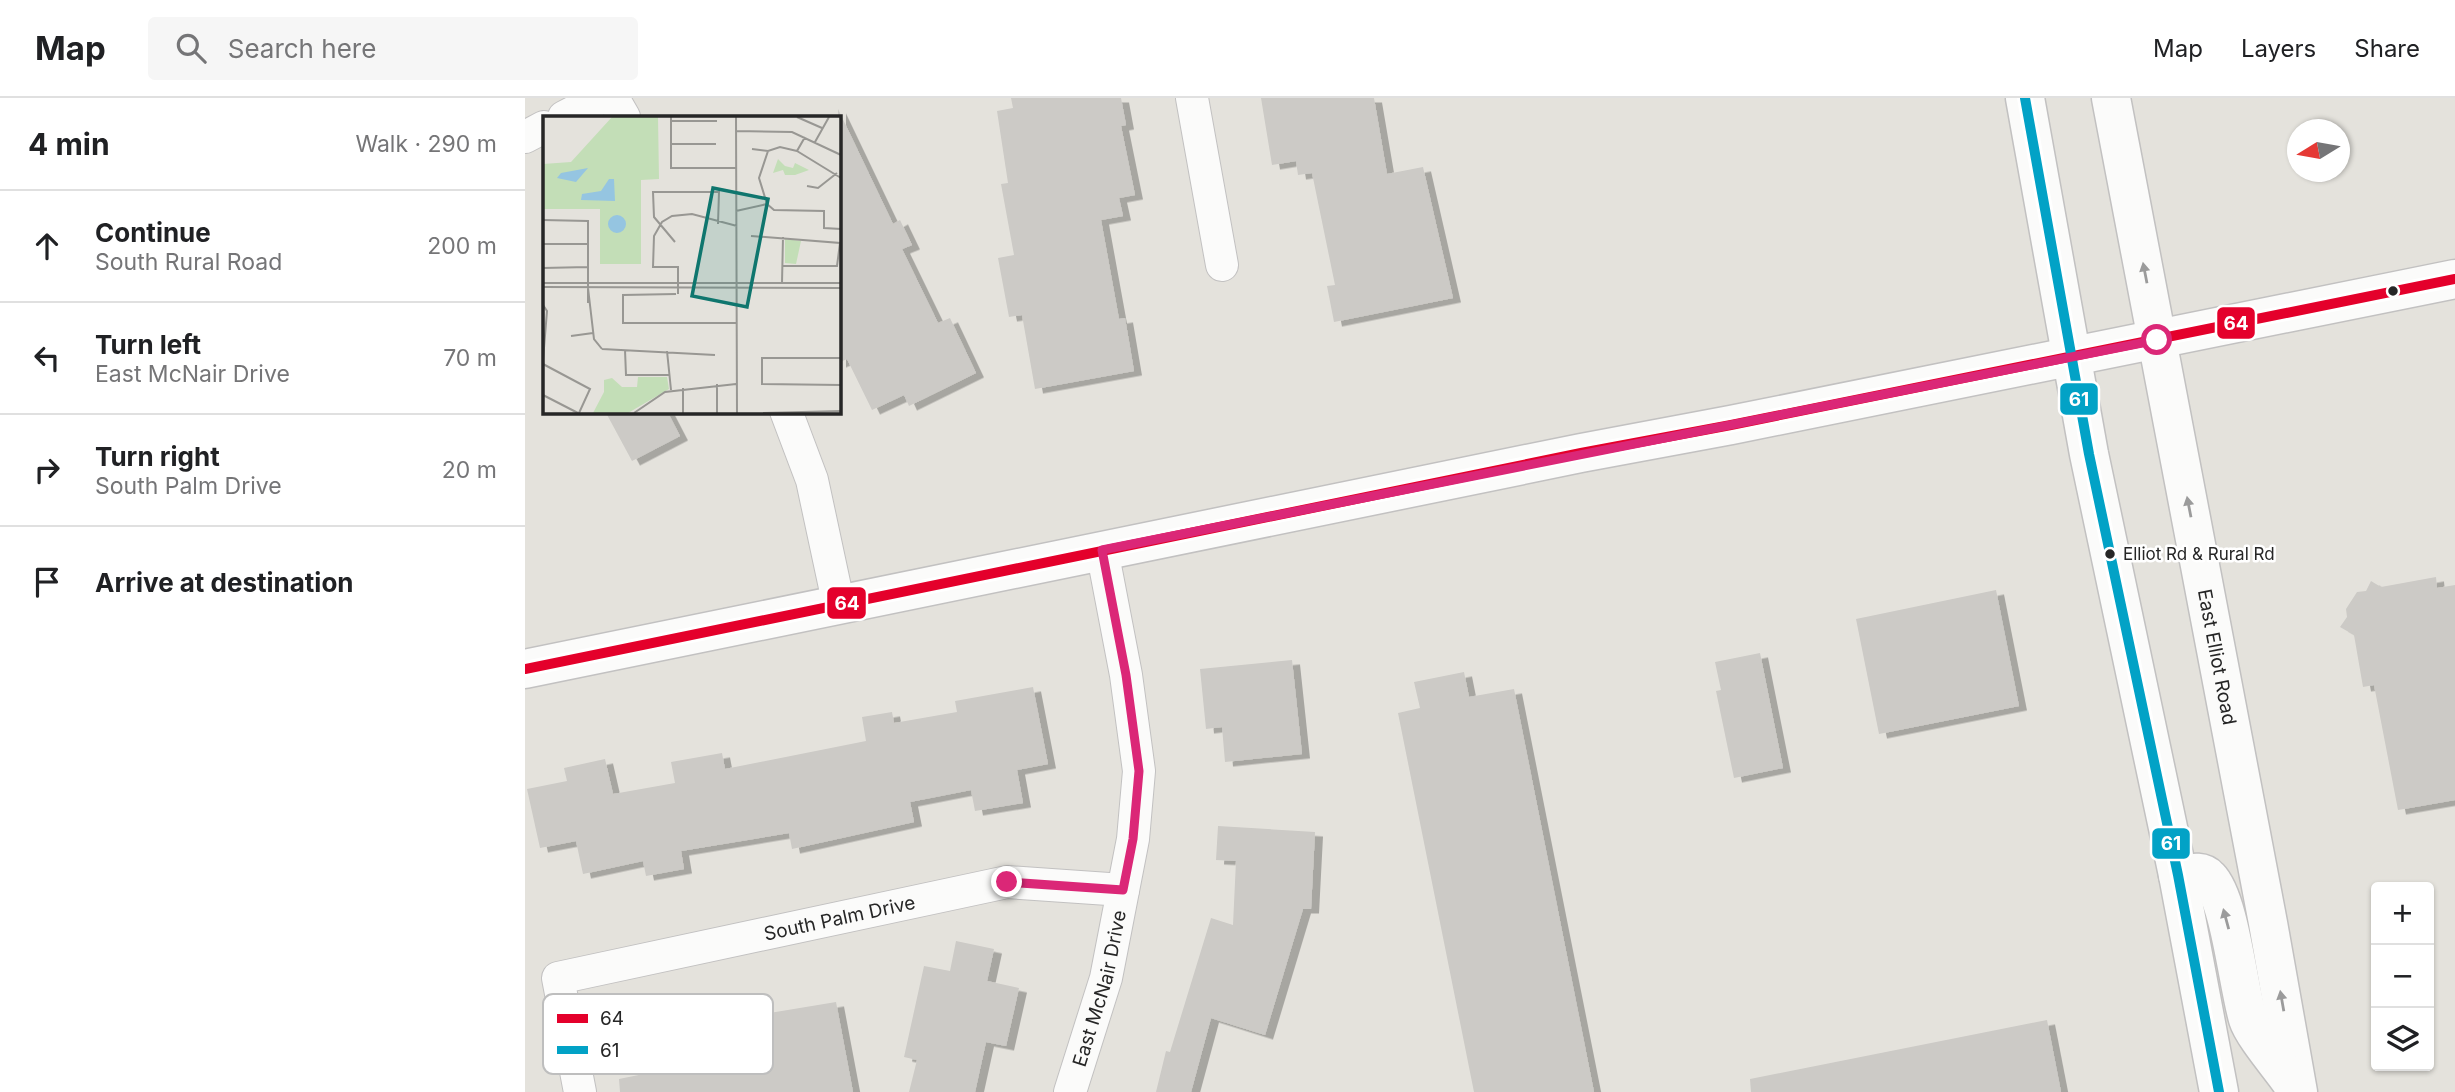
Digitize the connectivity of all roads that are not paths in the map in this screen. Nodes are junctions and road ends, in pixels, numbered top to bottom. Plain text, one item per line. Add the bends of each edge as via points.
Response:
1 (601, 98) edge
2 (613, 98) edge
3 (1192, 98) edge
4 (2025, 98) edge
5 (2111, 98) edge
6 (566, 116) edge
7 (623, 116) edge
8 (543, 128) edge
9 (525, 137) edge
10 (1222, 265) dead end
11 (2455, 279) edge
12 (2157, 340) junction
13 (2073, 356) junction
14 (787, 413) edge
15 (1102, 550) junction
16 (839, 606) junction
17 (525, 668) edge
18 (2178, 875) junction
19 (1123, 890) junction
20 (561, 994) edge
21 (577, 1074) edge
22 (580, 1092) edge
23 (1070, 1092) edge
24 (2219, 1092) edge
25 (2298, 1092) edge

1 - 6 street
2 - 7 street
3 - 10 street
4 - 13 main road
12 -> 5 main road, East Elliot Road
8 - 9 street
11 - 12 main road
12 - 13 main road
25 -> 12 main road, East Elliot Road
13 - 15 main road
13 - 18 main road via 2089,454
14 - 16 street via 812,480
15 - 16 main road
15 - 19 street, East McNair Drive via 1139,771
16 - 17 main road
18 - 24 main road
25 -> 18 main road via 2249,1022 2225,914 2213,884 2199,872
19 - 20 street, South Palm Drive via 1007,882 558,978
19 - 23 street, East McNair Drive via 1106,978
21 - 22 street, South Palm Drive

